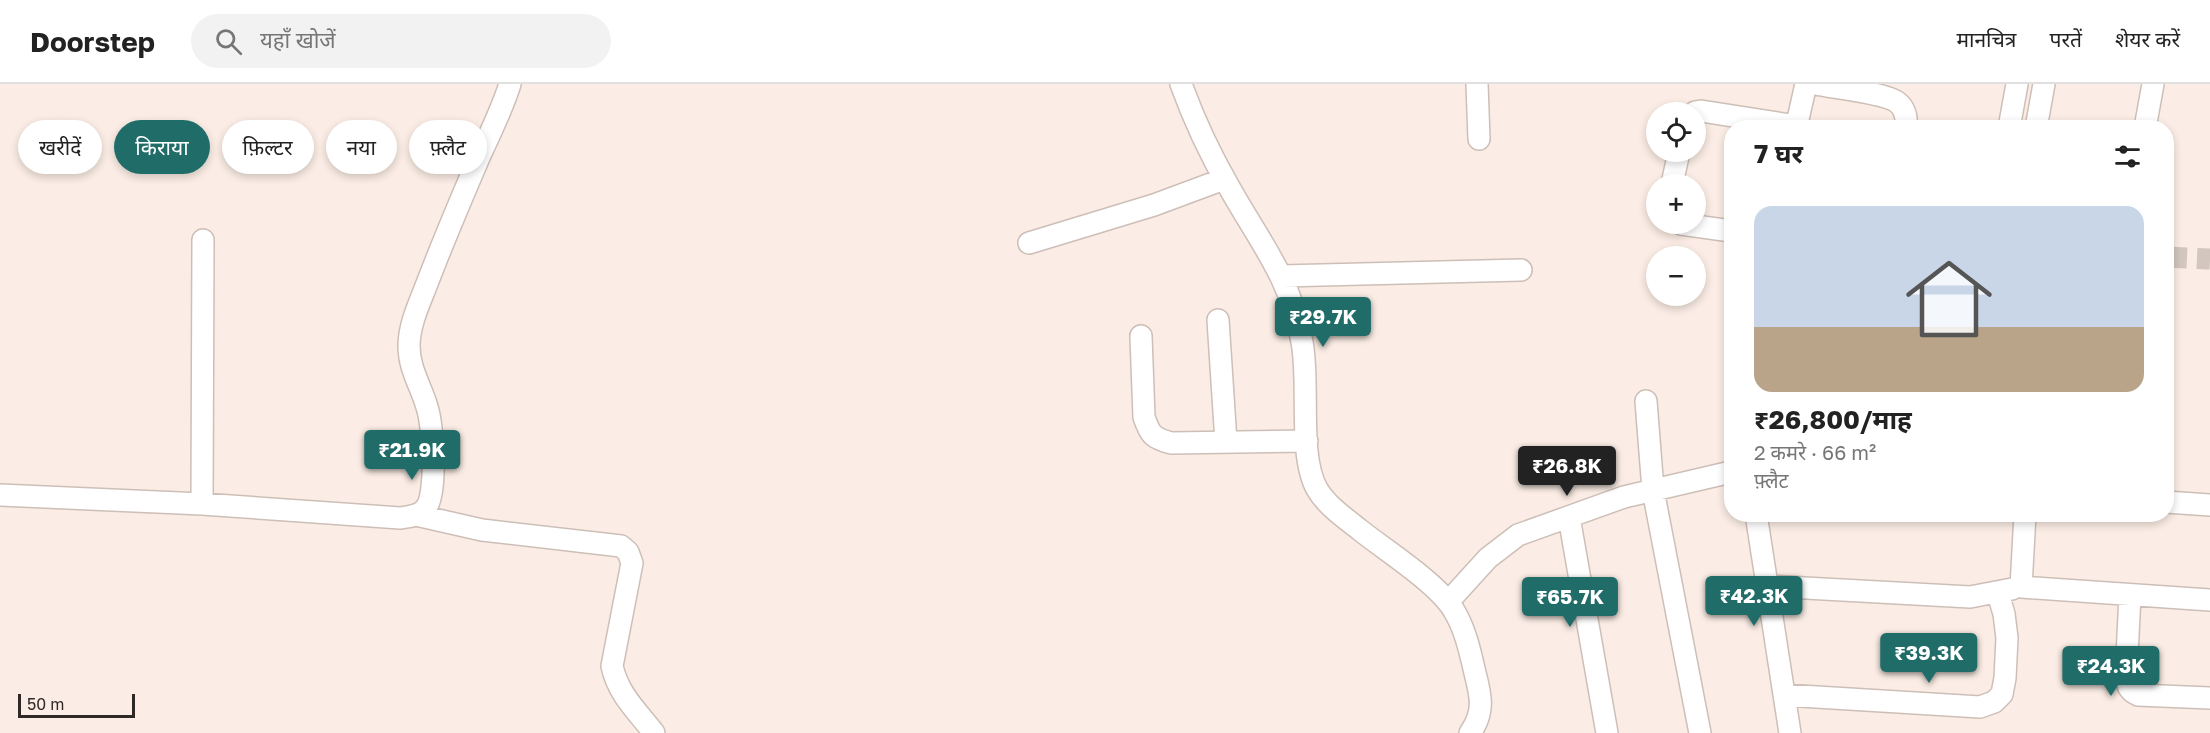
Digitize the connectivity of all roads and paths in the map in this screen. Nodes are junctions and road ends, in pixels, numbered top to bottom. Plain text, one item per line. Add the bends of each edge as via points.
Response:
1 (510, 84) edge
2 (1181, 84) edge
3 (1477, 84) edge
4 (1806, 84) edge
5 (1814, 84) edge
6 (2017, 84) edge
7 (2044, 84) edge
8 (2153, 84) edge
9 (1706, 112) edge
10 (1754, 120) edge
11 (1798, 120) edge
12 (1905, 120) edge
13 (2010, 120) edge
14 (2037, 120) edge
15 (2146, 120) edge
16 (1479, 139) dead end
17 (1224, 179) junction
18 (1706, 228) edge
19 (1724, 230) edge
20 (203, 240) dead end
21 (1029, 243) dead end
22 (1521, 270) dead end
23 (1282, 276) junction
24 (1218, 320) dead end
25 (1141, 336) dead end
26 (1646, 400) dead end
27 (1307, 441) junction
28 (1227, 442) junction
29 (1724, 474) edge
30 (1653, 490) junction
31 (0, 495) edge
32 (2174, 503) edge
33 (202, 504) junction
34 (2210, 505) edge
35 (416, 515) junction
36 (1569, 517) junction
37 (1757, 522) edge
38 (2025, 522) edge
39 (1767, 586) junction
40 (2021, 587) junction
41 (1998, 593) junction
42 (2130, 595) junction
43 (2210, 600) edge
44 (1448, 602) junction
45 (1784, 695) junction
46 (2210, 698) edge
47 (654, 733) edge
48 (1470, 733) edge
49 (1607, 733) edge
50 (1700, 733) edge
51 (1790, 733) edge

1 - 35 street via 414,319 410,358 428,408 432,451 431,499
2 - 17 street
3 - 16 street
4 - 11 street
5 - 12 street via 1896,101 1904,110
6 - 13 street
7 - 14 street
8 - 15 street
9 - 10 street
17 - 21 street
17 - 23 street
18 - 19 street
20 - 33 street
22 - 23 street
23 - 27 street via 1303,342
24 - 28 street
25 - 28 street via 1144,417 1148,430 1156,438 1171,443
26 - 30 street
27 - 28 street
27 - 44 street via 1308,462 1318,490 1336,512
29 - 30 street
30 - 36 street
30 - 50 street
31 - 33 street
32 - 34 street
33 - 35 street via 400,518
35 - 47 street via 482,530 621,546 628,552 632,563 612,666 623,696
36 - 44 street via 1518,535 1488,558
36 - 49 street
37 - 39 street
38 - 40 street
39 - 41 street via 1932,596
39 - 45 street
40 - 41 street
40 - 42 street
41 - 45 street via 2007,638 2002,694 1994,702 1980,707
42 - 43 street
42 - 46 street via 2126,676 2131,692
44 - 48 street via 1466,635 1479,687 1479,721
45 - 51 street

